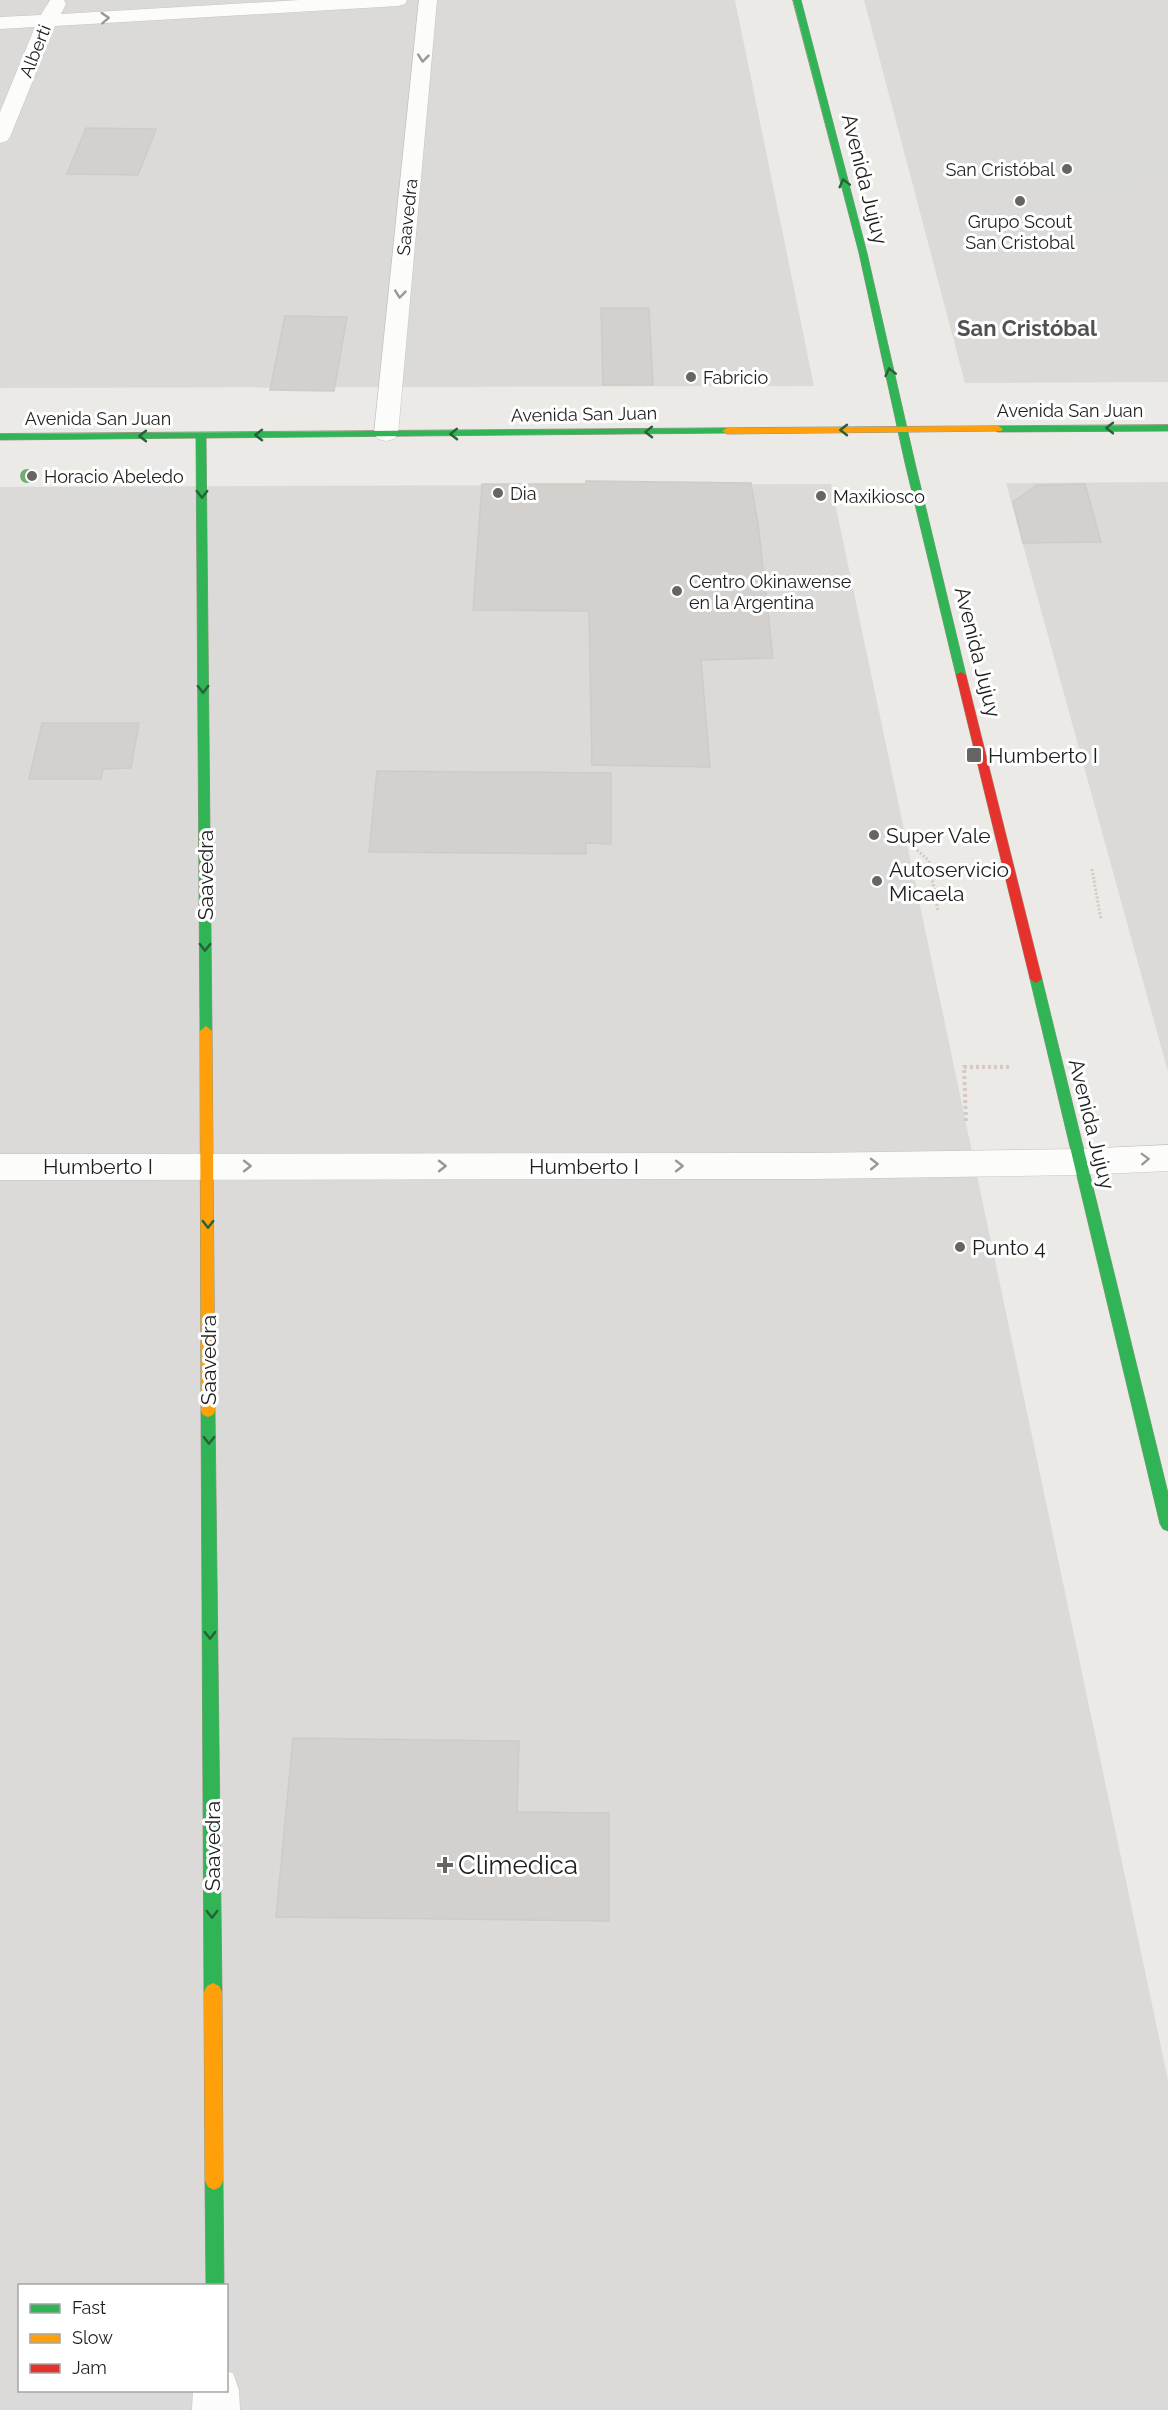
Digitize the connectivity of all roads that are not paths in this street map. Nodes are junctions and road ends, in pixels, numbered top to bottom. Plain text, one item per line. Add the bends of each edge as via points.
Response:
1 (59, 0) edge
2 (398, 0) edge
3 (428, 0) edge
4 (797, 0) edge
5 (47, 21) junction
6 (0, 23) edge
7 (0, 137) edge
8 (1168, 428) edge
9 (903, 429) junction
10 (386, 434) junction
11 (201, 435) junction
12 (0, 437) edge
13 (1168, 1158) edge
14 (1079, 1162) junction
15 (207, 1166) junction
16 (0, 1167) edge
17 (1168, 1524) edge
18 (215, 2284) edge
19 (216, 2392) edge
20 (216, 2410) edge

1 - 5 street, Alberti
5 -> 2 street
3 -> 10 street, Saavedra
9 -> 4 main road, Avenida Jujuy via 863,253
5 - 6 street
5 - 7 street, Alberti
8 -> 9 main road, Avenida San Juan
9 -> 10 main road, Avenida San Juan
9 - 14 main road, Avenida Jujuy
10 -> 11 main road, Avenida San Juan
11 -> 12 main road, Avenida San Juan
11 -> 15 main road, Saavedra
14 -> 13 street, Humberto I
15 -> 14 street, Humberto I
14 - 17 main road, Avenida Jujuy
15 - 16 street, Humberto I
15 -> 18 main road, Saavedra
19 - 20 street

